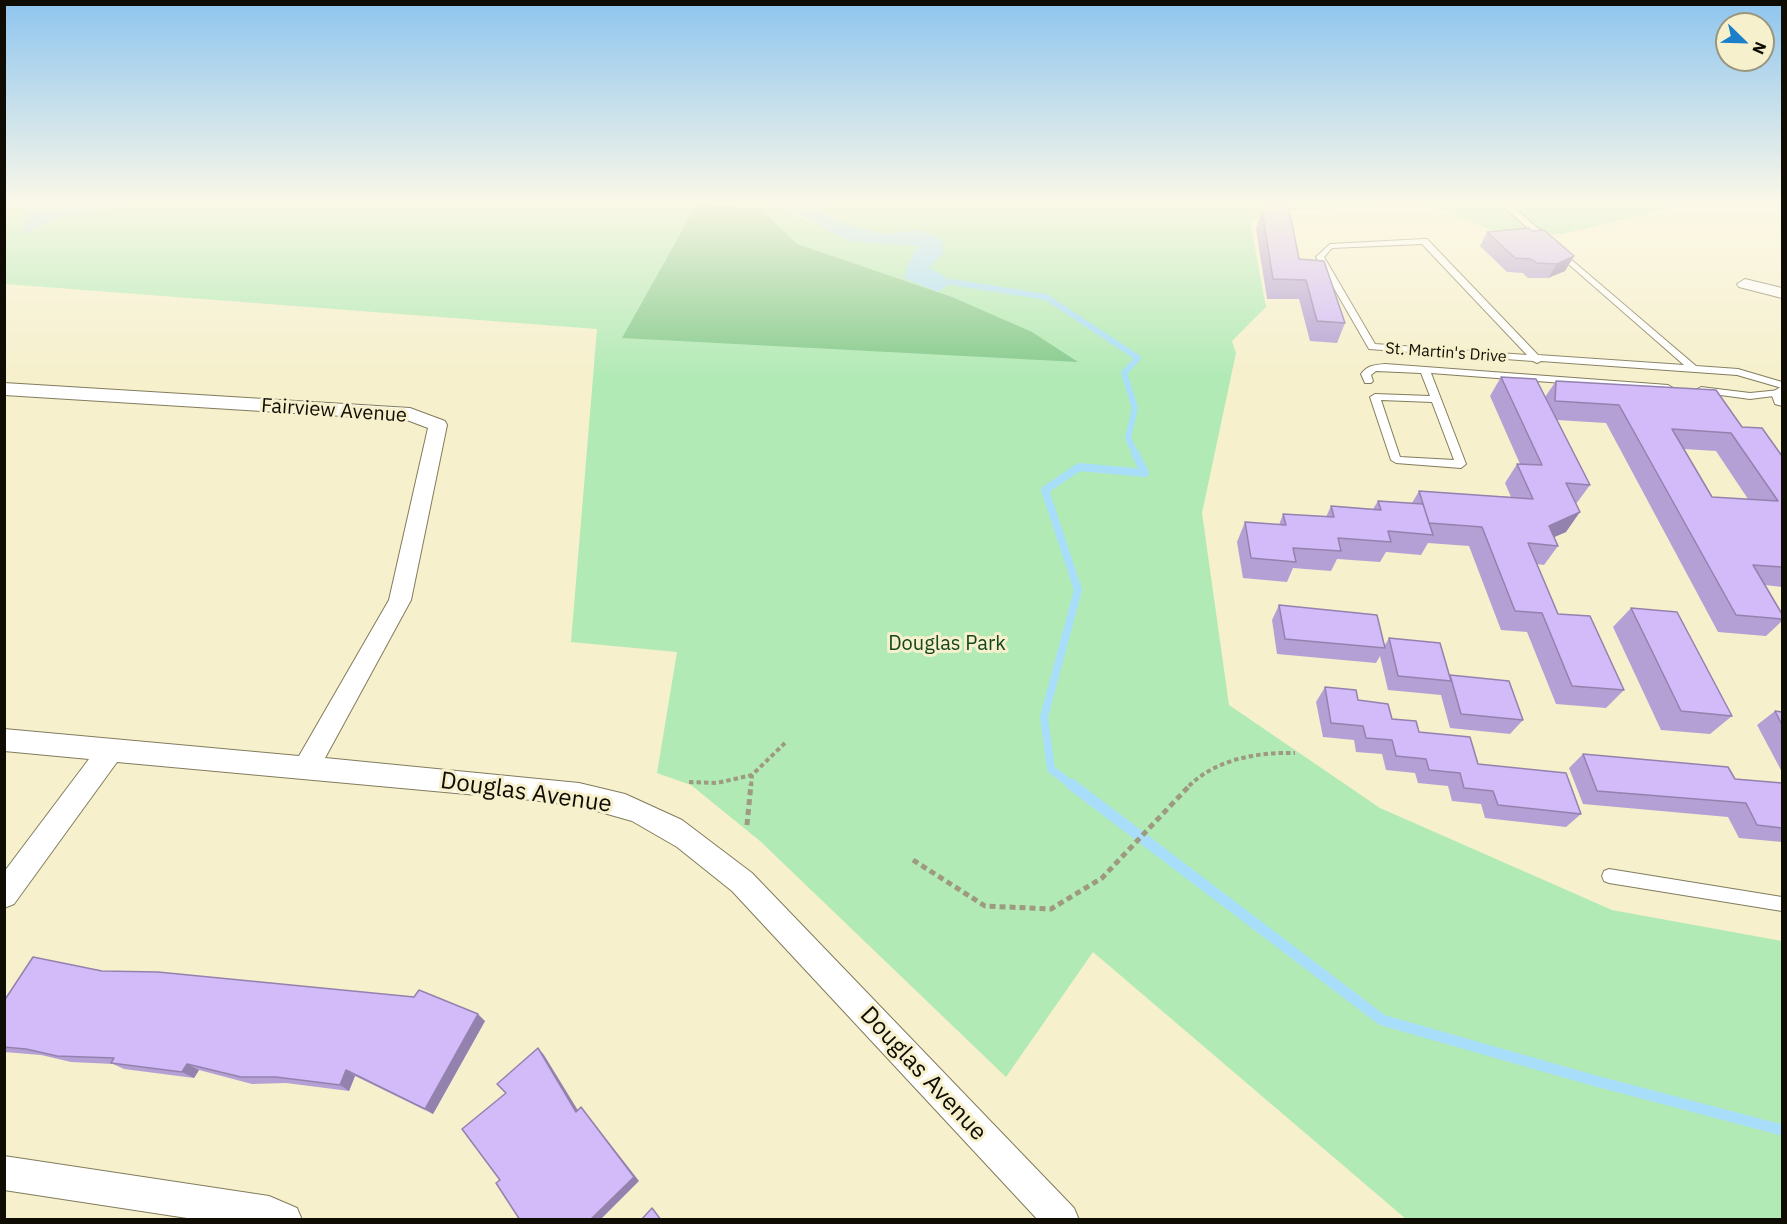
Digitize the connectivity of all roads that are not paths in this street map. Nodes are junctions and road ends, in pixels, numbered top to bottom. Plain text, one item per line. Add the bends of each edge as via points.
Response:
1 (1322, 261) edge
2 (1443, 261) edge
3 (1570, 261) edge
4 (1745, 284) dead end
5 (1782, 293) edge
6 (1537, 360) junction
7 (1425, 370) junction
8 (1695, 370) junction
9 (1368, 381) dead end
10 (1674, 388) edge
11 (4, 389) edge
12 (1686, 389) edge
13 (1782, 393) edge
14 (1436, 399) junction
15 (4, 740) edge
16 (110, 751) junction
17 (307, 766) junction
18 (1609, 876) dead end
19 (4, 895) edge
20 (1782, 904) edge
21 (4, 1173) edge
22 (285, 1220) edge
23 (1062, 1220) edge

1 - 6 lane, St. Martin's Drive via 1372,347
2 - 6 lane, St. Martin's Drive
3 - 8 lane
4 - 5 street
6 - 8 lane, St. Martin's Drive
7 - 9 lane, St. Martin's Drive via 1373,368 1366,374
7 - 10 lane, St. Martin's Drive
7 - 14 lane
8 - 13 lane, St. Martin's Drive via 1738,372
11 - 17 street, Fairview Avenue via 410,414 438,425 400,600
12 - 13 lane, St. Martin's Drive via 1750,396
14 - 14 lane via 1375,397 1396,460 1461,464
15 - 16 street, Douglas Avenue
16 - 17 street, Douglas Avenue
16 - 19 street
17 - 23 street, Douglas Avenue via 567,793 626,807 683,834 742,882
18 - 20 lane
21 - 22 street via 269,1213

